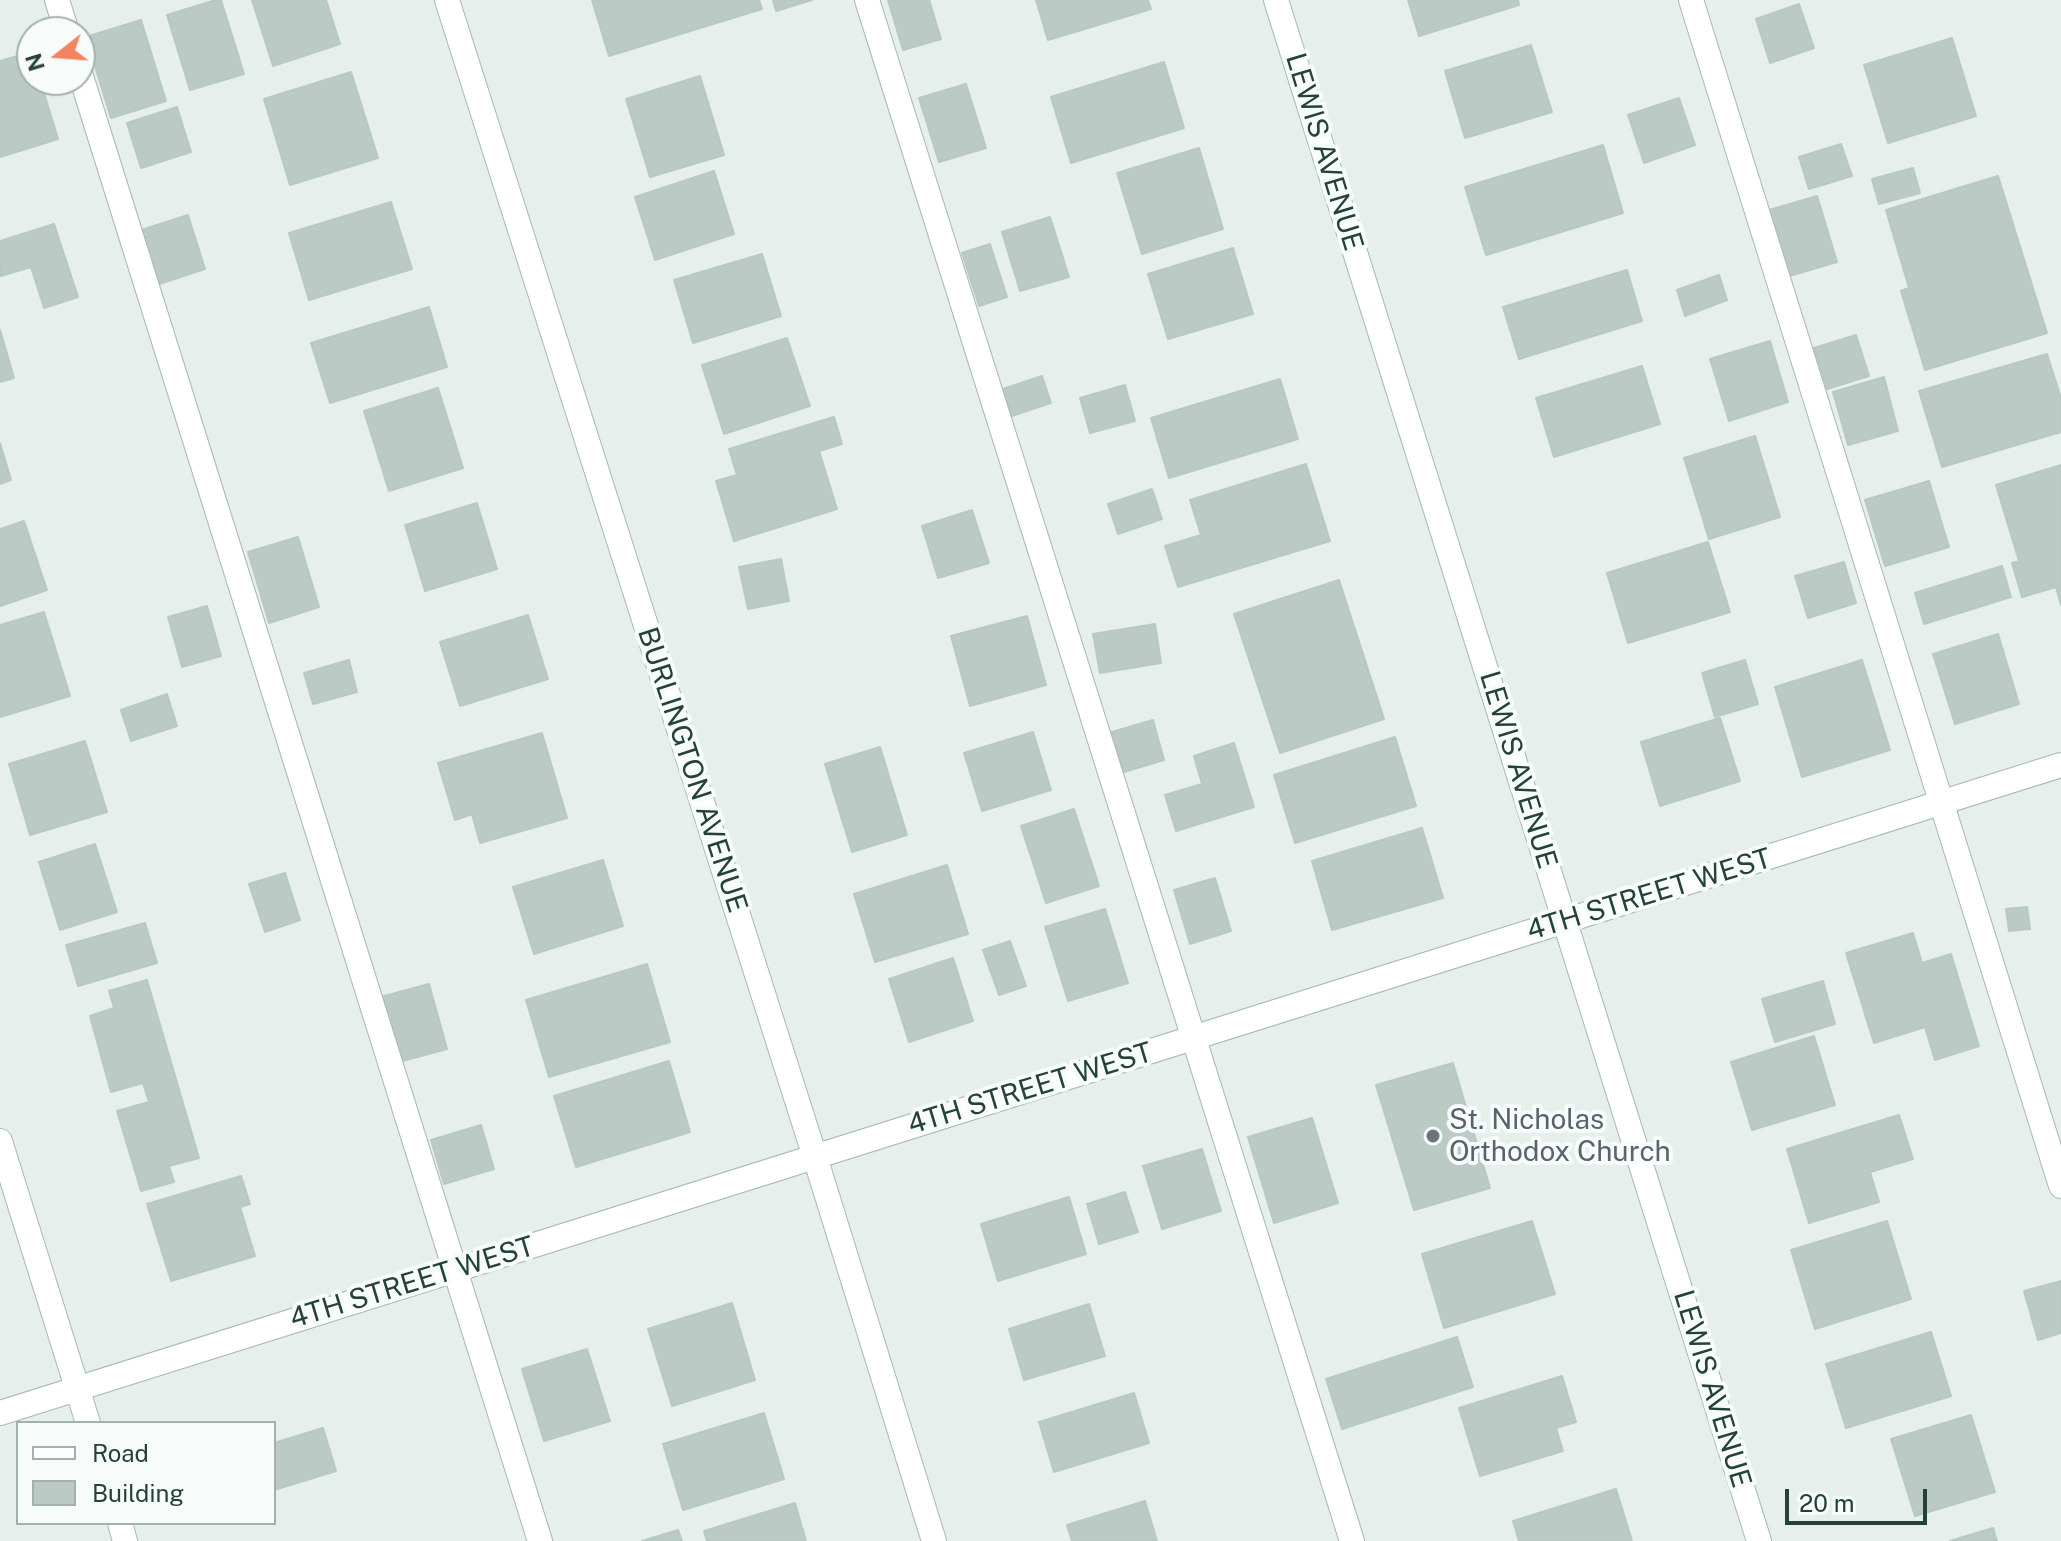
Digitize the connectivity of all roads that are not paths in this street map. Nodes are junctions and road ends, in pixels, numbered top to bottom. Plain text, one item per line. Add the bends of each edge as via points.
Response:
1 (447, 0) edge
2 (867, 0) edge
3 (1276, 0) edge
4 (1691, 0) edge
5 (87, 96) edge
6 (2061, 765) edge
7 (1941, 803) junction
8 (1565, 921) junction
9 (1193, 1038) junction
10 (0, 1141) edge
11 (815, 1157) junction
12 (2061, 1186) edge
13 (457, 1269) junction
14 (77, 1388) junction
15 (0, 1413) edge
16 (87, 1421) edge
17 (540, 1541) edge
18 (934, 1541) edge
19 (1352, 1541) edge
20 (1759, 1541) edge

1 - 11 street, BURLINGTON AVENUE
2 - 9 street
3 - 8 street, LEWIS AVENUE
4 - 7 street
5 - 13 street
6 - 7 street, 4TH STREET WEST
7 - 8 street, 4TH STREET WEST
7 - 12 street
8 - 9 street, 4TH STREET WEST
8 - 20 street, LEWIS AVENUE
9 - 11 street, 4TH STREET WEST
9 - 19 street
10 - 14 street
11 - 13 street, 4TH STREET WEST
11 - 18 street, BURLINGTON AVENUE
13 - 14 street, 4TH STREET WEST
13 - 17 street
14 - 15 street, 4TH STREET WEST
14 - 16 street

